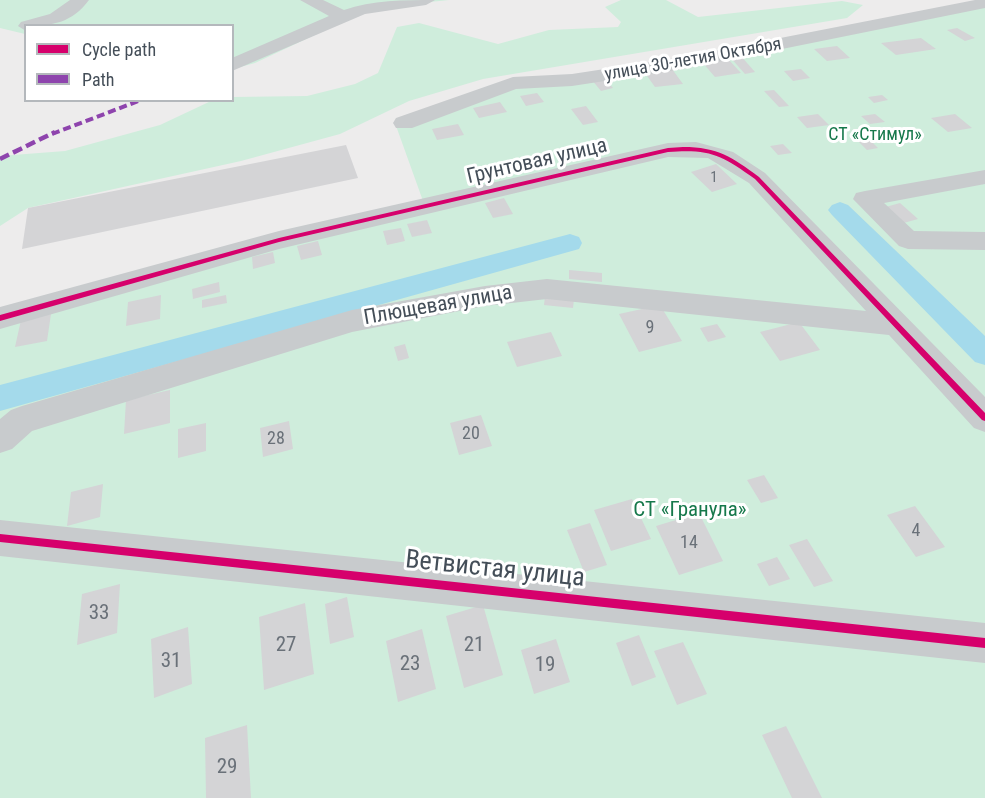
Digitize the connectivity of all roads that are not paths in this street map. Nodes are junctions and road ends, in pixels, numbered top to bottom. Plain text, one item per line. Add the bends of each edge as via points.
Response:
1 (80, 0) edge
2 (309, 0) edge
3 (426, 0) edge
4 (985, 3) edge
5 (342, 16) junction
6 (42, 24) edge
7 (6, 25) dead end
8 (24, 26) edge
9 (234, 64) edge
10 (404, 123) dead end
11 (985, 177) edge
12 (985, 241) edge
13 (0, 318) edge
14 (896, 325) junction
15 (985, 418) edge
16 (0, 439) edge
17 (0, 538) edge
18 (985, 642) edge

1 - 6 street via 58,18
2 - 5 street
3 - 5 street via 361,9
4 - 10 street, улица 30-летия Октября via 683,63 572,80 513,83
5 - 9 street
7 - 8 street
11 - 12 street via 865,199 908,240
13 - 14 street, Грунтовая улица via 279,240 668,150 696,148 722,153 757,178
14 - 15 street, Грунтовая улица
14 - 16 street, Плющевая улица via 547,289 485,296 340,324 22,420
17 - 18 street, Ветвистая улица

